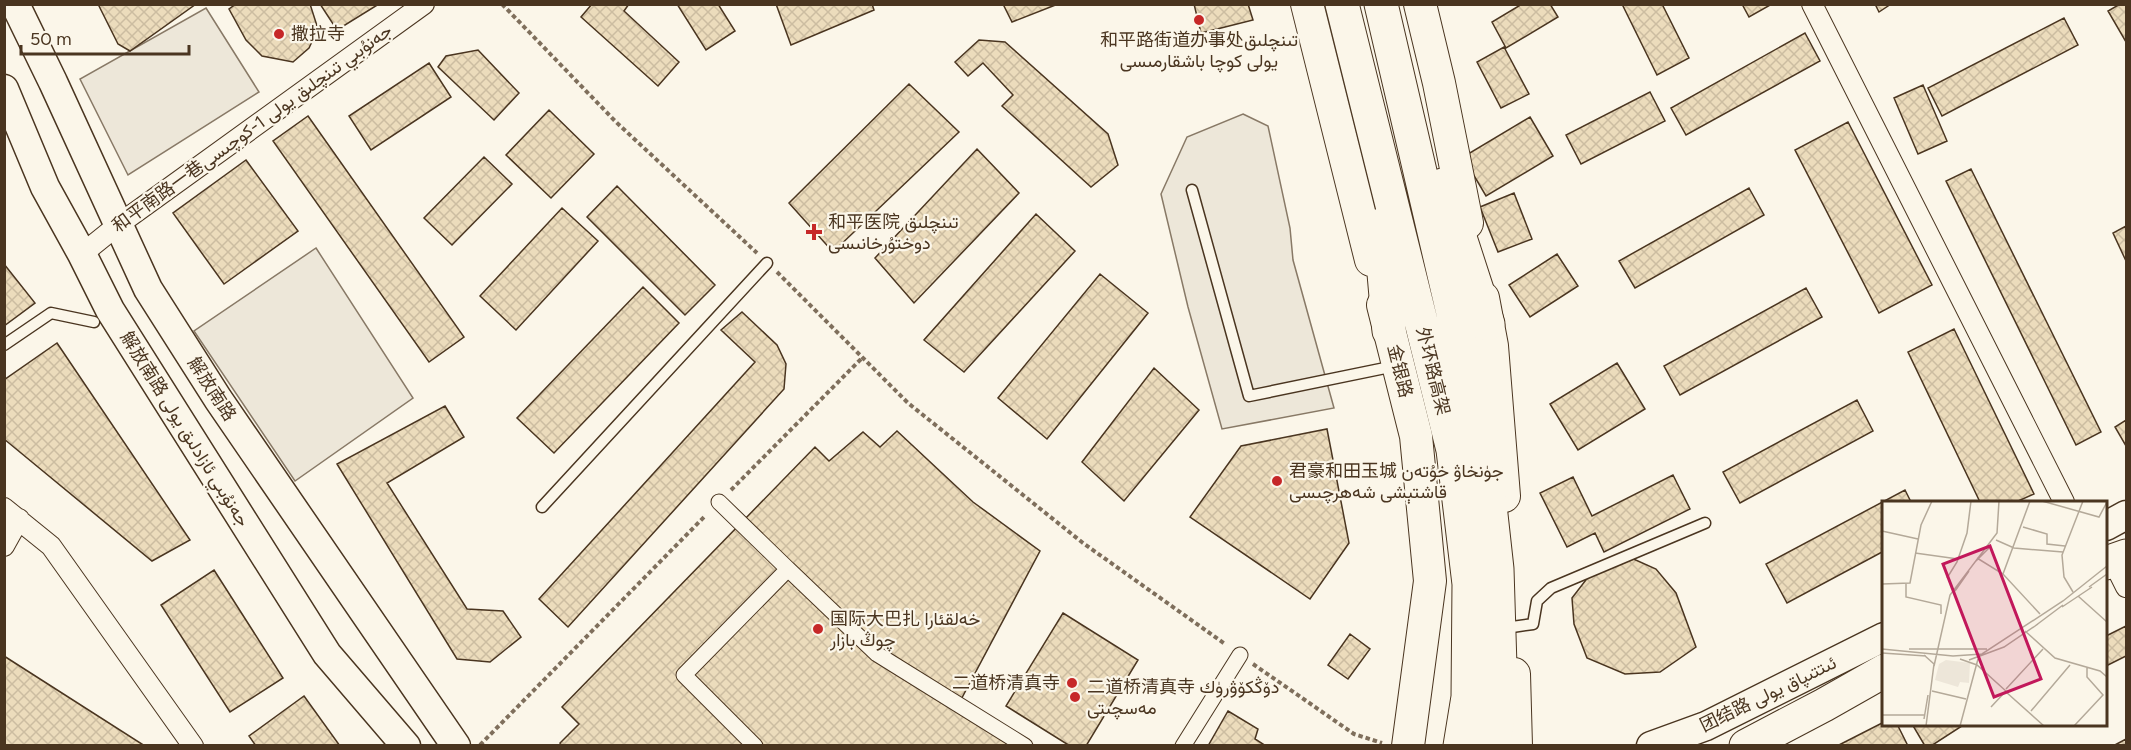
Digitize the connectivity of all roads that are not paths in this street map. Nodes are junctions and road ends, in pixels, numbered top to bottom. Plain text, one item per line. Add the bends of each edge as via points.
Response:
1 (15, 4) edge
2 (424, 4) edge
3 (1307, 4) edge
4 (1321, 4) edge
5 (1342, 4) edge
6 (1381, 4) edge
7 (1402, 4) edge
8 (1420, 4) edge
9 (1812, 4) edge
10 (4, 89) edge
11 (1192, 190) dead end
12 (118, 225) junction
13 (82, 254) junction
14 (767, 262) road end
15 (94, 322) dead end
16 (1488, 324) junction
17 (1389, 331) junction
18 (4, 345) edge
19 (1398, 365) junction
20 (2063, 501) edge
21 (719, 502) road end
22 (542, 507) dead end
23 (12, 513) edge
24 (2127, 515) edge
25 (1705, 523) dead end
26 (2107, 525) edge
27 (4, 546) edge
28 (788, 568) junction
29 (1512, 627) junction
30 (1882, 638) edge
31 (1240, 655) road end
32 (1882, 672) edge
33 (1882, 689) edge
34 (193, 746) edge
35 (406, 746) edge
36 (456, 746) edge
37 (755, 746) edge
38 (1025, 746) edge
39 (1183, 746) edge
40 (1408, 746) edge
41 (1460, 746) edge
42 (1493, 746) edge
43 (1516, 746) edge
44 (1651, 746) edge
45 (1746, 746) edge
46 (1773, 746) edge

1 - 12 main road, 解放南路
2 - 12 street, 和平南路一巷جەنۇبىي تىنچلىق يولى 1-كوچىسى
3 - 17 main road, 金银路
4 - 17 highway via 1383,262
5 - 41 highway, 外环路高架 via 1453,450 1469,584 1468,697
6 - 42 highway, 外环路高架 via 1483,442 1497,569 1500,699
7 - 16 highway via 1438,169
8 - 16 main road via 1440,83
9 - 20 street
10 - 13 main road, 解放南路 جەنۇبىي ئازادلىق يولى via 45,187
11 - 19 lane via 1249,396
12 - 13 street, 和平南路一巷جەنۇبىي تىنچلىق يولى 1-كوچىسى
12 - 36 main road, 解放南路 via 148,289 218,399
13 - 35 main road, 解放南路 جەنۇبىي ئازادلىق يولى via 110,310 327,654
14 - 22 lane
15 - 18 lane via 51,313
16 - 29 main road
17 - 19 main road, 金银路
19 - 40 main road, 金银路 via 1416,436 1430,581
21 - 28 street
23 - 27 street
23 - 34 street via 51,546
24 - 26 main road
25 - 29 lane via 1551,588 1537,601 1533,624
28 - 37 street via 684,675
28 - 38 street via 877,654
29 - 43 main road
30 - 44 main road, 团结路 ئىتتىپاق يولى via 1706,726
31 - 39 street
32 - 45 highway
33 - 46 main road

